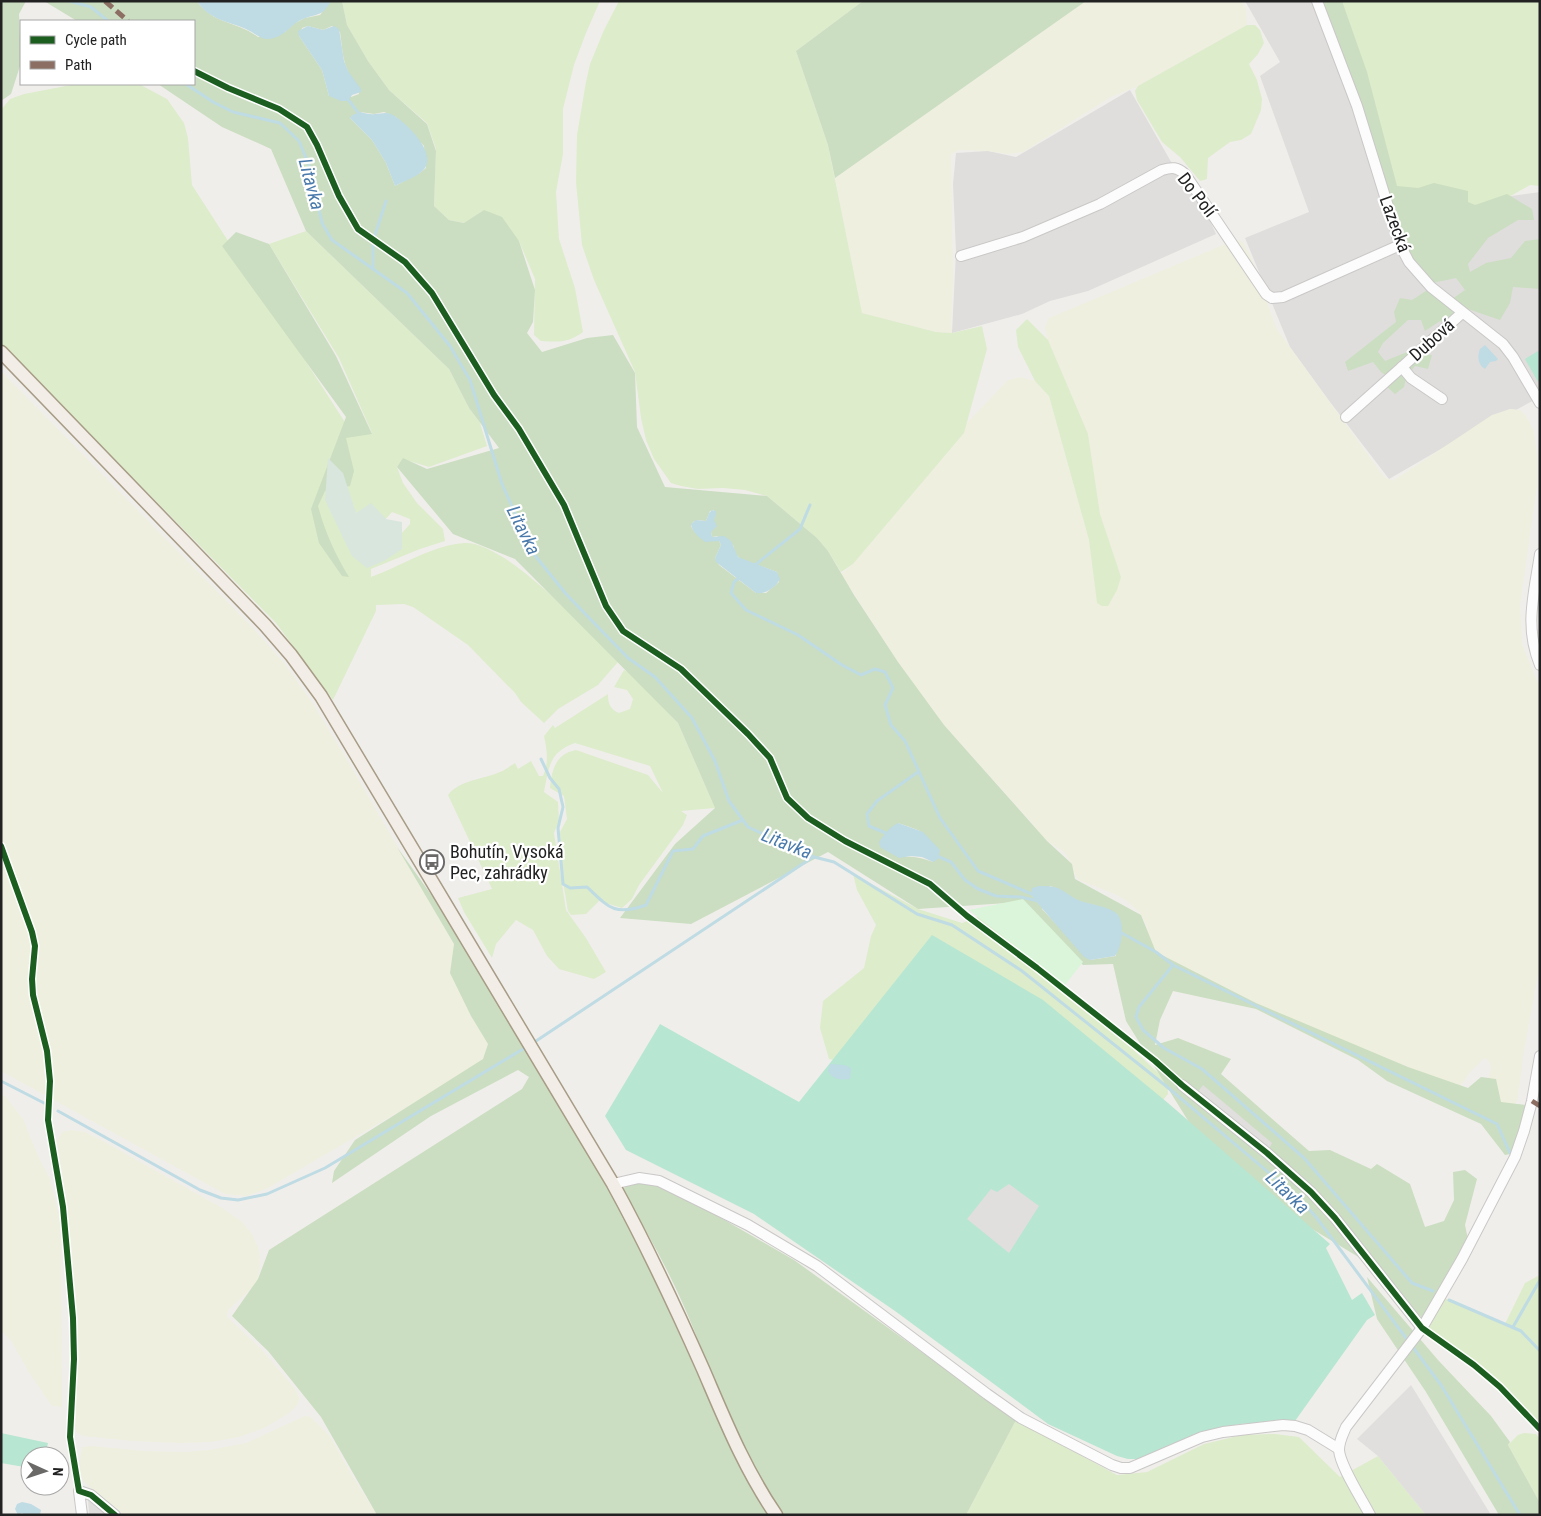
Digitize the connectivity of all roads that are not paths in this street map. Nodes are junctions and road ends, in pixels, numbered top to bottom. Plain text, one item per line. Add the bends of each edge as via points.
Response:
1 (1317, 1) edge
2 (1400, 245) junction
3 (962, 256) dead end
4 (1462, 313) junction
5 (1, 352) edge
6 (1402, 367) junction
7 (1442, 399) dead end
8 (1540, 402) edge
9 (1346, 417) dead end
10 (1540, 554) edge
11 (1540, 665) edge
12 (1540, 1056) edge
13 (1182, 1086) dead end
14 (1536, 1104) edge
15 (613, 1184) junction
16 (1419, 1333) junction
17 (1339, 1449) junction
18 (82, 1515) edge
19 (116, 1515) edge
20 (776, 1515) edge
21 (1370, 1515) edge

1 - 2 street, Lazecká via 1356,106
2 - 3 street, Do Polí via 1283,298 1272,298 1266,294 1185,174 1172,168 1023,237
2 - 4 street, Lazecká via 1420,277
4 - 6 street, Dubová
4 - 8 street, Lazecká via 1508,350
5 - 15 main road via 291,655 321,696
6 - 7 street, Dubová via 1411,378
6 - 9 street, Dubová
10 - 11 street via 1530,632
12 - 14 street
13 - 16 street via 1311,1192 1335,1218
14 - 16 street via 1515,1157
15 - 17 street via 639,1178 660,1181 748,1225 817,1266 1021,1418 1112,1465 1130,1468 1202,1437 1282,1425 1308,1430
15 - 20 main road via 667,1290 733,1440 758,1489
16 - 17 street via 1346,1427
17 - 21 street via 1341,1460
18 - 19 street via 79,1491 91,1495

